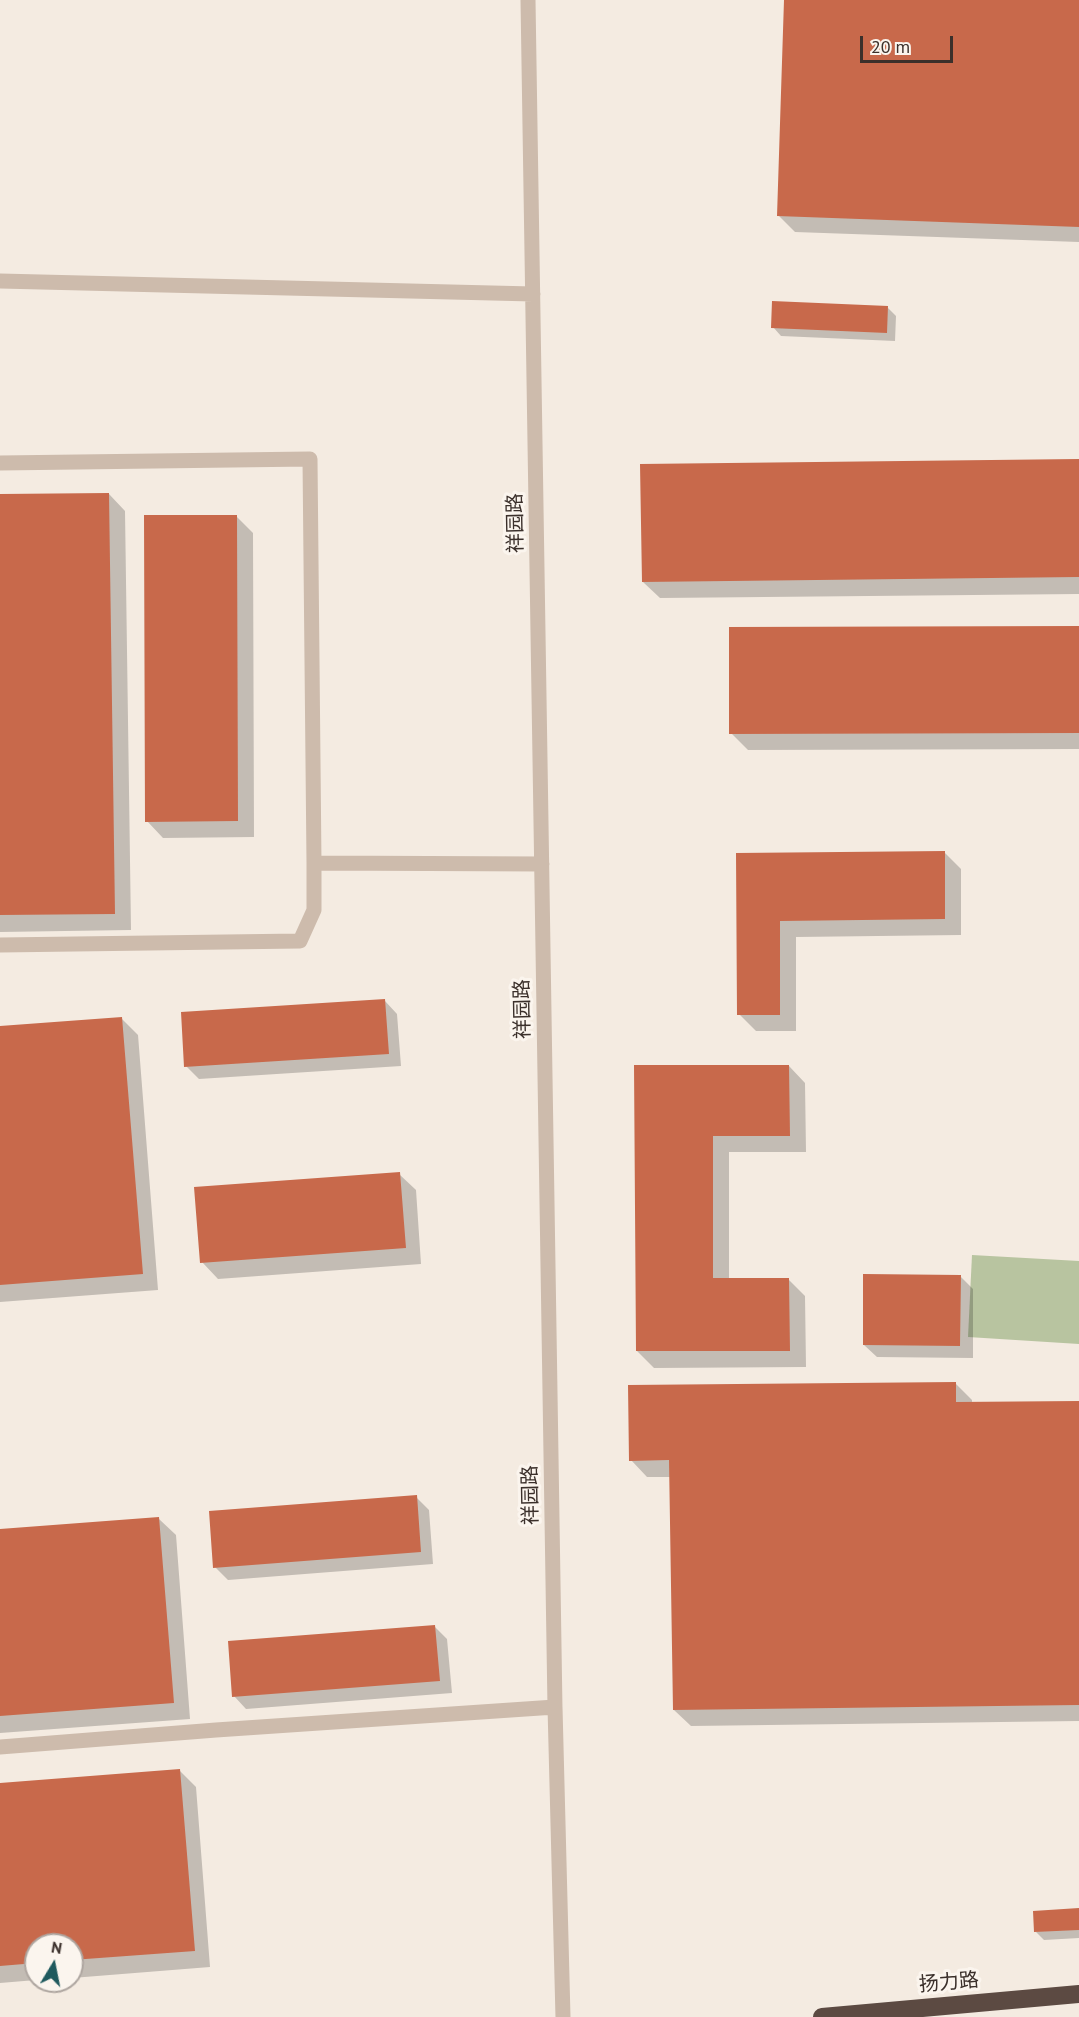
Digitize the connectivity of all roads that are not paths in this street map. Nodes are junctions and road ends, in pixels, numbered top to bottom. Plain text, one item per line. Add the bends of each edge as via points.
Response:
1 (528, 0) edge
2 (0, 281) edge
3 (533, 294) junction
4 (0, 463) edge
5 (314, 863) junction
6 (542, 864) junction
7 (0, 945) edge
8 (555, 1707) junction
9 (0, 1747) edge
10 (1079, 1994) edge
11 (563, 2017) edge
12 (822, 2017) edge

1 - 3 street, 祥园路
2 - 3 street
3 - 6 street, 祥园路
4 - 5 street via 310,459
5 - 6 street
5 - 7 street via 314,910 300,940
6 - 8 street, 祥园路
8 - 9 street
8 - 11 street, 祥园路
10 - 12 highway, 扬力路

